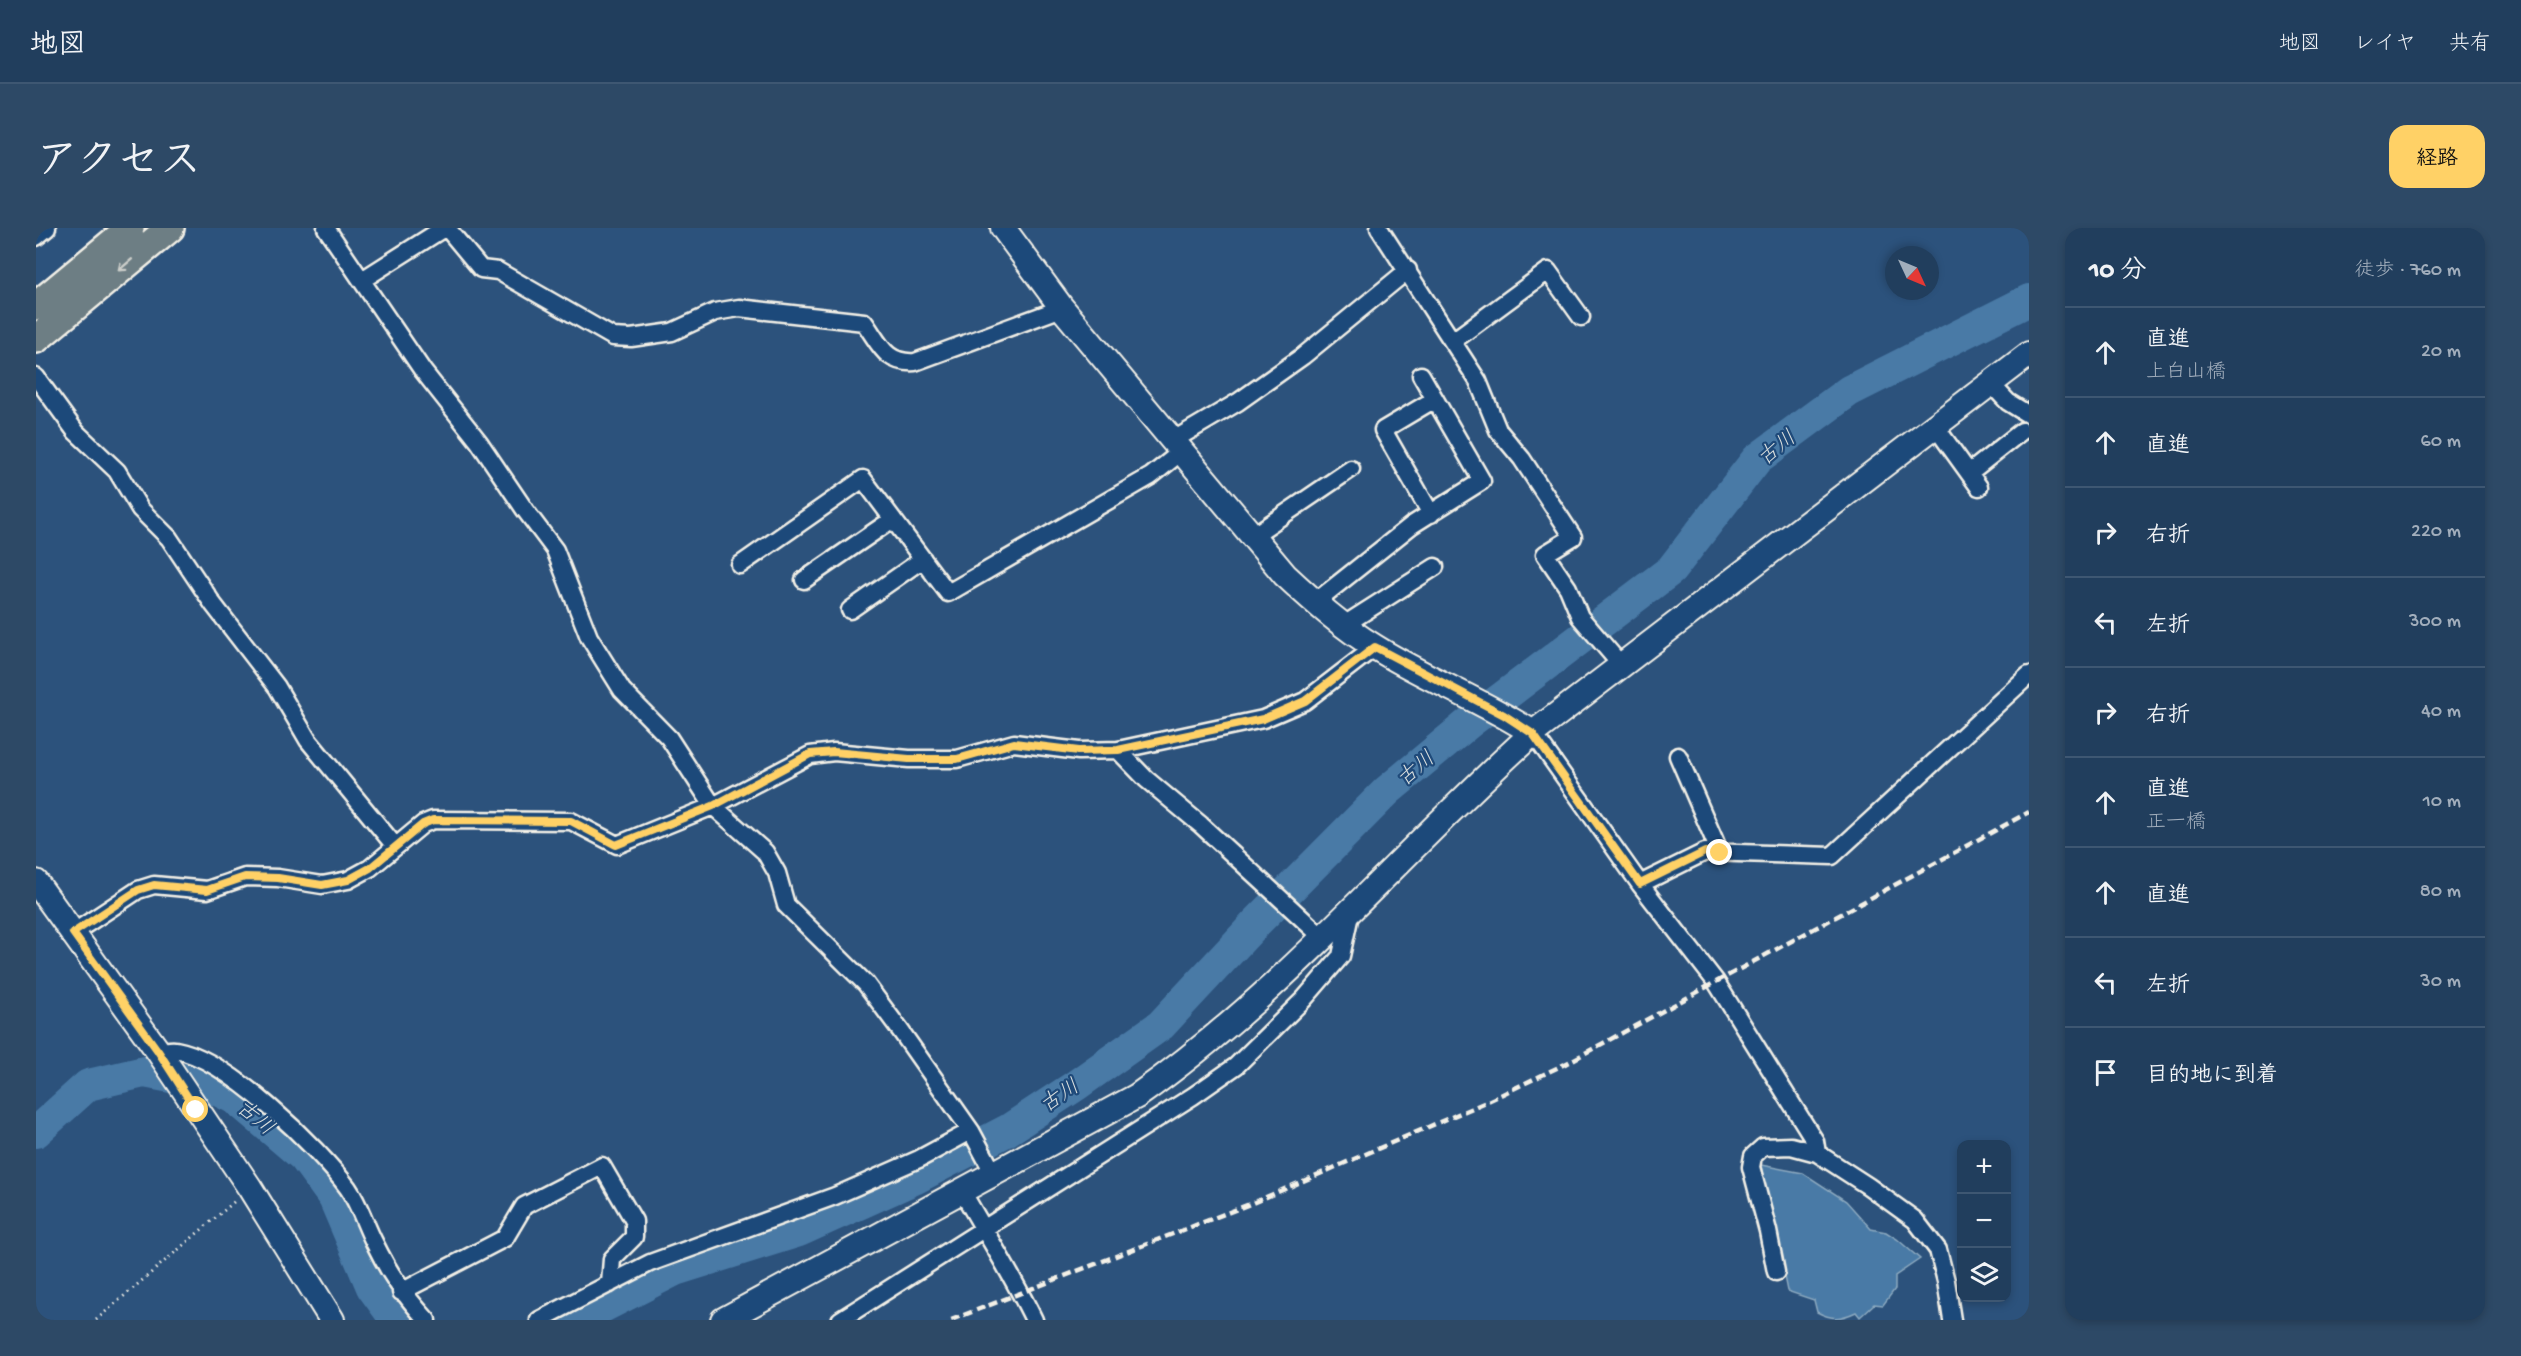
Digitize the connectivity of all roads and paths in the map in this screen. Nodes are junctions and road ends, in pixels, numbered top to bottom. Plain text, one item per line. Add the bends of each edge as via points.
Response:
1 (47, 228) edge
2 (130, 228) edge
3 (170, 228) edge
4 (326, 228) edge
5 (445, 228) edge
6 (1003, 228) edge
7 (1379, 228) edge
8 (36, 237) edge
9 (1408, 270) junction
10 (362, 280) junction
11 (36, 306) edge
12 (1062, 308) junction
13 (1581, 317) dead end
14 (36, 339) edge
15 (1453, 341) junction
16 (2029, 354) edge
17 (1421, 375) dead end
18 (36, 377) edge
19 (1990, 383) junction
20 (1435, 399) junction
21 (2025, 423) edge
22 (1935, 426) junction
23 (1176, 447) junction
24 (1350, 469) dead end
25 (1969, 473) junction
26 (1979, 487) dead end
27 (1431, 514) junction
28 (892, 519) junction
29 (1251, 537) junction
30 (922, 559) junction
31 (740, 564) dead end
32 (1435, 567) dead end
33 (804, 580) dead end
34 (1314, 603) junction
35 (850, 610) dead end
36 (1344, 625) junction
37 (1375, 647) junction
38 (1621, 665) junction
39 (2029, 675) edge
40 (1533, 734) junction
41 (1118, 750) junction
42 (1678, 756) dead end
43 (713, 806) junction
44 (395, 846) junction
45 (1720, 853) junction
46 (36, 882) edge
47 (1640, 884) junction
48 (1351, 909) junction
49 (73, 933) junction
50 (1322, 937) junction
51 (160, 1055) junction
52 (972, 1133) junction
53 (1817, 1153) junction
54 (990, 1166) junction
55 (250, 1188) junction
56 (962, 1191) junction
57 (983, 1229) junction
58 (1776, 1272) dead end
59 (610, 1284) junction
60 (401, 1292) junction
61 (96, 1320) edge
62 (332, 1320) edge
63 (427, 1320) edge
64 (539, 1320) edge
65 (723, 1320) edge
66 (840, 1320) edge
67 (1035, 1320) edge
68 (1952, 1320) edge

1 - 8 street
2 - 11 main road
3 -> 14 main road
4 - 10 street
5 - 10 street
5 - 12 street via 481,269 498,271 613,337 672,332 715,312 739,308 864,322 889,357 901,363 915,362
6 - 12 street
7 - 9 street
9 - 15 street
9 - 23 street via 1303,356
10 - 43 street via 423,371 555,550 589,637 622,690 669,738
12 - 23 street
13 - 15 street via 1548,271
15 - 38 street via 1478,381 1498,430 1573,537 1545,554 1568,588 1580,617
16 - 19 street
17 - 20 street
18 - 44 street via 76,432 117,471 140,509 169,538 213,604 277,687 308,740
19 - 21 street
19 - 22 street
20 - 27 street via 1482,481
20 - 27 street via 1383,430
21 - 25 street
22 - 25 street
22 - 38 street
23 - 29 street
23 - 30 street via 1151,476 948,593
24 - 29 street
25 - 26 street
27 - 34 street
28 - 30 street
28 - 31 street via 863,479
28 - 33 street
29 - 34 street
30 - 35 street
32 - 36 street
34 - 36 street
36 - 37 street
37 - 40 street
37 - 41 street via 1305,701 1263,719
38 - 40 street
39 - 45 street via 1832,856
40 - 47 street
40 - 48 street
41 - 43 street via 1079,751 1014,743 957,759 810,754
41 - 50 street via 1146,780 1201,825
42 - 45 street
43 - 44 street via 616,845 571,821 433,820
43 - 52 street via 765,852 777,873 786,905 866,984
44 - 49 street via 370,868 348,880 322,885 245,877 207,890 154,885 138,890
45 - 47 street via 1705,852
46 - 49 street
47 - 53 street via 1716,982 1815,1141
48 - 50 street
48 - 57 street via 1341,956 1236,1066
49 - 51 street
50 - 54 street via 1228,1027 1137,1096
51 - 55 street
51 - 60 street via 177,1050 204,1061 247,1088 309,1141 349,1189
52 - 54 street
52 - 59 street via 835,1196 650,1263
53 - 58 street via 1791,1146 1763,1147 1753,1156 1751,1167
53 - 68 street via 1915,1220 1938,1250
54 - 56 street
55 - 61 path
55 - 62 street
56 - 57 street
56 - 65 street
57 - 66 street
57 - 67 street
59 - 60 street via 612,1259 634,1237 634,1221 602,1166 524,1206 505,1238
59 - 64 street
60 - 63 street

